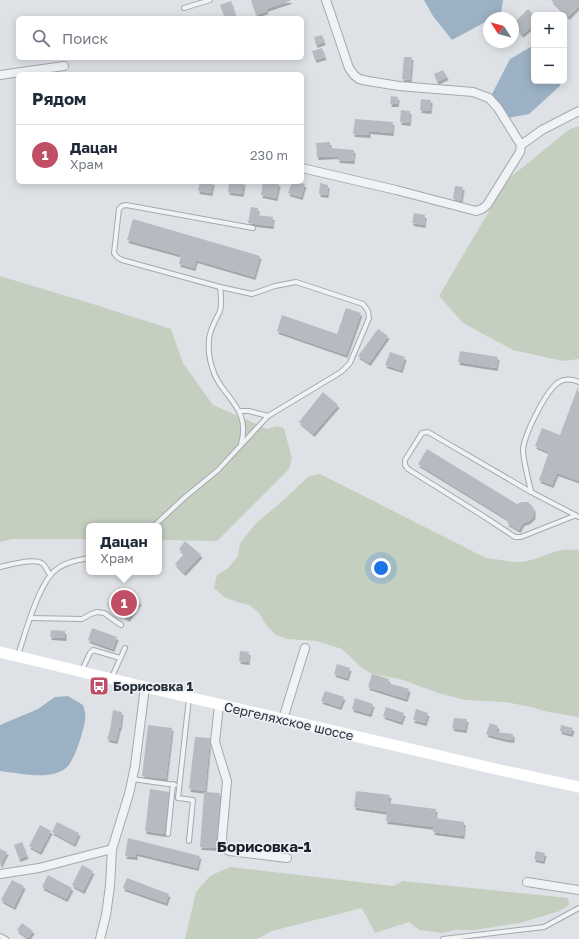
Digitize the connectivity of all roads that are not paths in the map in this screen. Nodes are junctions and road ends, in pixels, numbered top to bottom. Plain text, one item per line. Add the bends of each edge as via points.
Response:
1 (210, 0) edge
2 (326, 0) edge
3 (184, 8) dead end
4 (64, 66) dead end
5 (21, 72) edge
6 (16, 73) edge
7 (0, 75) edge
8 (579, 111) edge
9 (521, 145) junction
10 (304, 168) edge
11 (253, 228) dead end
12 (220, 287) junction
13 (579, 382) edge
14 (239, 411) junction
15 (268, 416) junction
16 (240, 446) junction
17 (531, 492) junction
18 (574, 516) junction
19 (579, 518) edge
20 (157, 523) edge
21 (86, 559) edge
22 (0, 567) edge
23 (50, 575) junction
24 (31, 618) junction
25 (121, 625) dead end
26 (124, 648) dead end
27 (305, 648) dead end
28 (0, 652) edge
29 (18, 656) junction
30 (120, 658) junction
31 (81, 672) junction
32 (111, 679) junction
33 (145, 687) junction
34 (189, 698) junction
35 (219, 704) junction
36 (283, 720) junction
37 (132, 780) junction
38 (173, 784) junction
39 (179, 785) junction
40 (579, 787) edge
41 (168, 834) dead end
42 (189, 841) dead end
43 (112, 849) junction
44 (287, 858) dead end
45 (0, 874) edge
46 (527, 882) dead end
47 (579, 890) edge
48 (579, 908) edge
49 (0, 936) edge
50 (6, 939) edge
51 (100, 939) edge
52 (443, 939) edge

1 - 3 lane
2 - 9 street via 350,68 359,79 399,86 473,92 489,98
4 - 5 street
6 - 7 street
8 - 9 street via 542,130
9 - 10 street via 520,152 487,205 476,211
11 - 12 lane via 126,205 120,209 114,253 117,257
12 - 14 lane via 220,310 209,339 209,352 218,381
12 - 15 lane via 252,294 296,282 363,304 368,311 369,318 350,363 341,372
13 - 17 lane via 567,379 558,383 550,390 536,413 523,450
14 - 15 lane
14 - 16 lane via 243,431
15 - 16 lane
16 - 20 lane via 218,470
17 - 18 lane
17 - 18 lane via 428,432 422,433 405,460 408,469 515,537 521,537
18 - 19 lane
21 - 23 lane via 67,563
22 - 23 lane via 32,561 44,565
23 - 24 lane
24 - 25 lane via 82,619 97,612 104,613
24 - 29 lane
26 - 30 lane
27 - 36 street
28 - 29 main road, Сергеляхское шоссе
29 - 31 main road, Сергеляхское шоссе
30 - 31 lane via 93,650
30 - 32 lane
31 - 32 main road, Сергеляхское шоссе
32 - 33 main road, Сергеляхское шоссе
33 - 34 main road, Сергеляхское шоссе
33 - 37 street
34 - 35 main road, Сергеляхское шоссе
34 - 39 lane
35 - 36 main road, Сергеляхское шоссе
35 - 44 street via 215,742 227,781 223,846 229,851
36 - 40 main road, Сергеляхское шоссе
37 - 38 lane
37 - 43 street
38 - 39 lane
38 - 41 lane
39 - 42 lane via 178,798 193,800
43 - 45 street via 39,868
43 - 51 street via 110,886
46 - 47 street
48 - 52 lane via 544,927
49 - 50 lane

